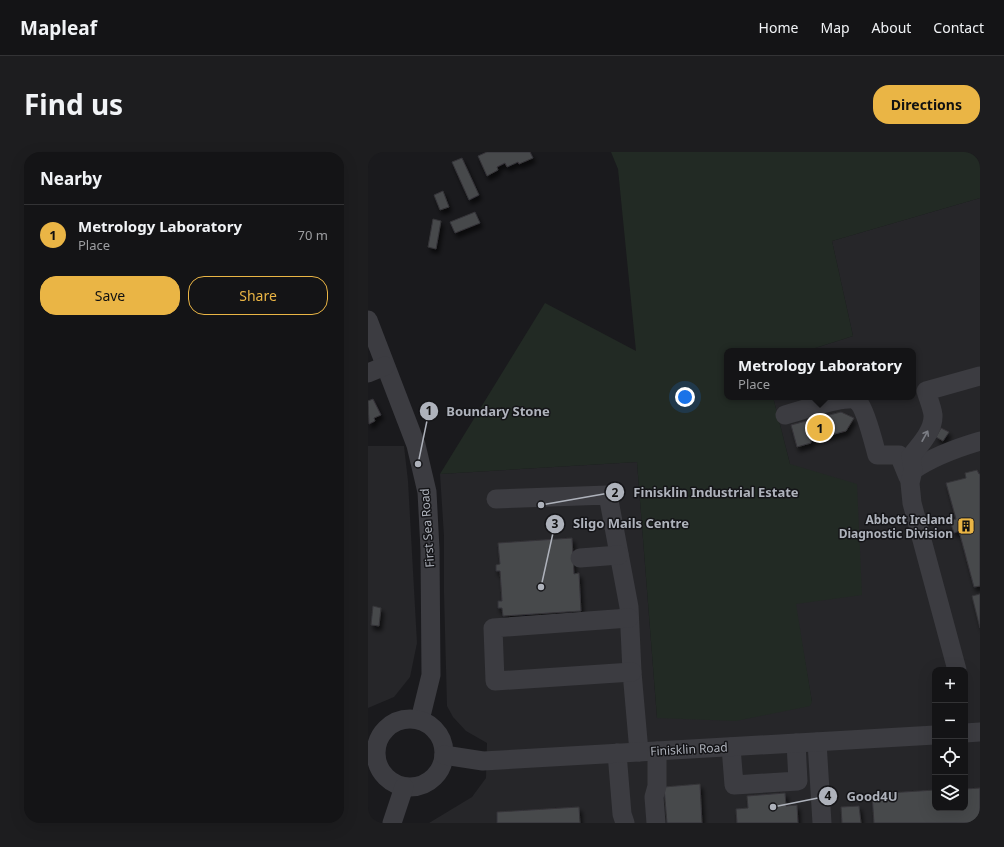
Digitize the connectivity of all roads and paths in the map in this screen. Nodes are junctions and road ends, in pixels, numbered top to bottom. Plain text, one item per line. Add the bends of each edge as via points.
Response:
1 (368, 320) edge
2 (377, 370) edge
3 (980, 376) edge
4 (840, 400) edge
5 (856, 400) edge
6 (785, 415) dead end
7 (980, 441) edge
8 (912, 476) junction
9 (496, 500) dead end
10 (619, 554) junction
11 (580, 558) dead end
12 (629, 618) junction
13 (956, 667) edge
14 (632, 672) junction
15 (420, 720) junction
16 (391, 724) junction
17 (368, 725) edge
18 (932, 735) edge
19 (817, 742) junction
20 (796, 743) junction
21 (731, 747) junction
22 (648, 752) junction
23 (617, 754) junction
24 (444, 755) junction
25 (373, 762) edge
26 (404, 787) junction
27 (392, 823) edge
28 (625, 823) edge
29 (656, 823) edge
30 (822, 823) edge

1 - 2 street, First Sea Road
2 - 15 street, First Sea Road via 416,445 427,492 431,675
8 -> 3 street via 911,456 927,435 933,415 926,391
4 - 6 street
5 - 8 street via 864,412 877,455 899,455
7 - 8 street via 928,460
8 - 13 street via 912,503
9 - 10 street via 608,495
10 - 11 street
10 - 12 street
12 - 14 street
12 - 14 street via 493,628 495,681
14 - 22 street
15 - 16 street via 402,720
15 - 24 street via 438,734
16 - 17 street
16 - 25 street via 378,740
18 - 19 street, Finisklin Road
19 - 20 street, Finisklin Road
19 - 30 street
20 - 21 street, Finisklin Road
20 - 21 street via 798,781 734,785
21 - 22 street, Finisklin Road
22 - 23 street, Finisklin Road
22 - 29 street via 657,786 654,797
23 - 24 street, Finisklin Road via 483,761
23 - 28 street
24 - 26 street via 440,769 432,779 413,787
25 - 26 street via 393,783
26 - 27 street

